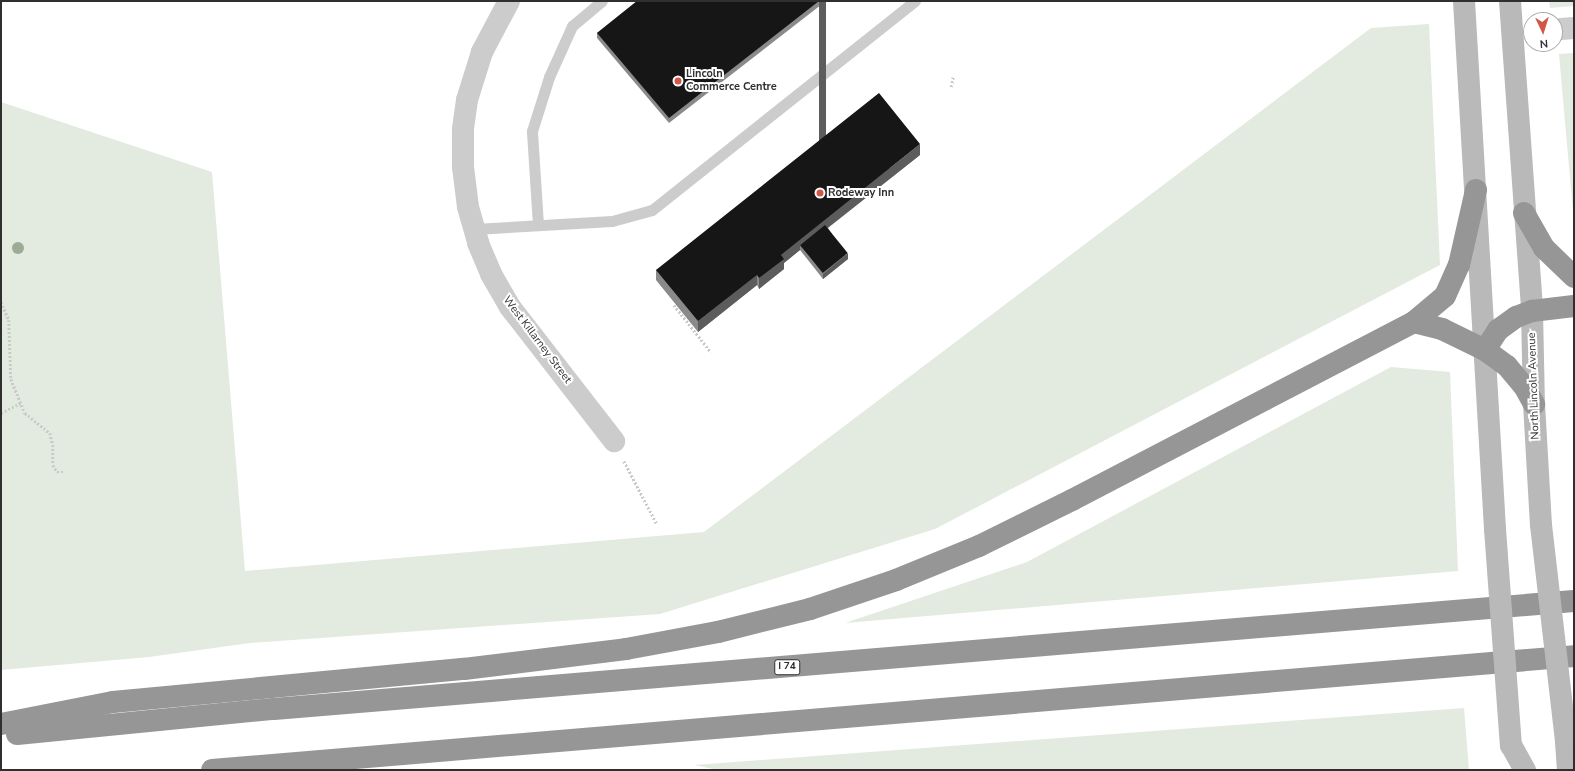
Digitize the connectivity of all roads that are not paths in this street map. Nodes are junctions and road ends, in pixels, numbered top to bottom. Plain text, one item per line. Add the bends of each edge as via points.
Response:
1 (509, 1) edge
2 (602, 1) edge
3 (915, 1) edge
4 (1464, 1) edge
5 (1510, 1) edge
6 (1476, 190) junction
7 (1524, 213) junction
8 (538, 225) junction
9 (474, 229) junction
10 (1574, 277) edge
11 (1574, 306) edge
12 (1532, 311) junction
13 (1414, 322) junction
14 (1485, 350) junction
15 (1534, 404) junction
16 (614, 441) road end
17 (1574, 601) edge
18 (1574, 656) edge
19 (1, 724) edge
20 (1, 735) edge
21 (1511, 745) junction
22 (212, 770) edge
23 (1512, 770) edge
24 (1525, 770) edge
25 (1568, 770) edge

1 - 9 street, West Killarney Street via 482,52 467,100 463,130 463,167 468,207
2 - 8 lane via 572,26 549,77 532,131
3 - 8 lane via 652,210 612,221
4 - 6 main road
5 - 7 main road, North Lincoln Avenue
6 - 13 highway via 1459,265 1445,296
6 - 14 main road
7 - 10 highway via 1544,248
7 - 12 main road, North Lincoln Avenue
8 - 9 lane
9 - 16 street, West Killarney Street via 491,274 510,307
11 - 12 highway
12 - 14 highway via 1516,317 1498,330
12 - 15 main road, North Lincoln Avenue
13 - 14 highway via 1442,329
13 - 19 highway via 979,546 896,580 810,609 718,632 626,649 464,669 113,702
14 - 15 highway via 1506,366 1524,386
14 - 21 main road, bridge
15 - 25 main road, North Lincoln Avenue, bridge via 1541,525
17 - 20 highway, I 74 via 274,709
18 - 22 highway
21 - 23 main road
21 - 24 main road

